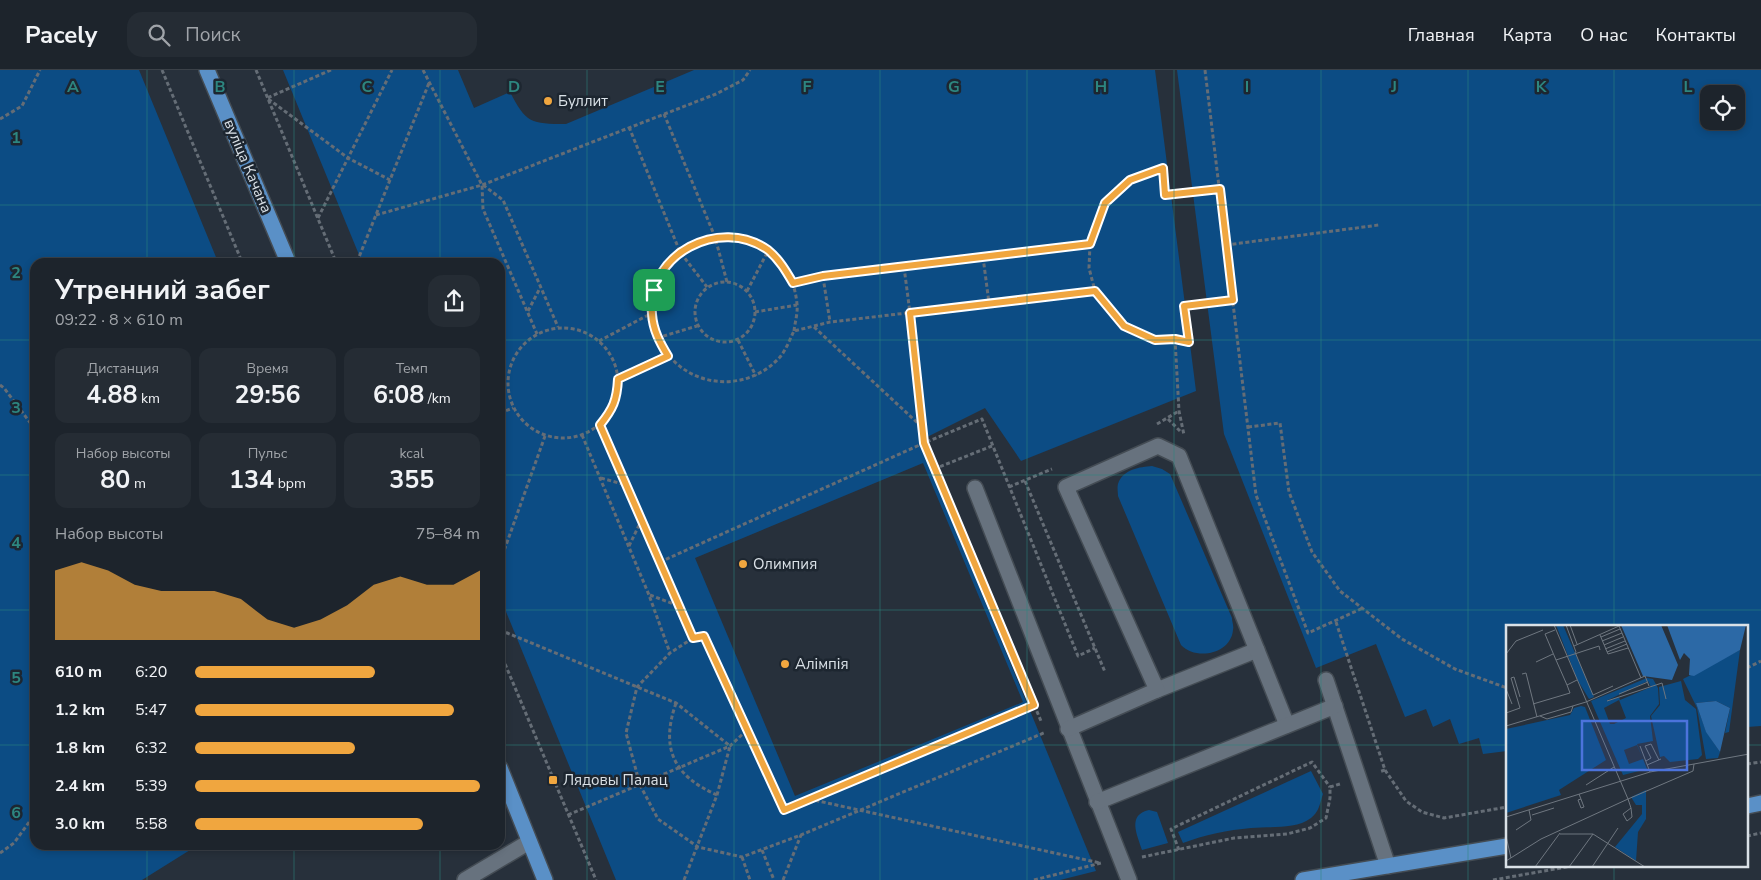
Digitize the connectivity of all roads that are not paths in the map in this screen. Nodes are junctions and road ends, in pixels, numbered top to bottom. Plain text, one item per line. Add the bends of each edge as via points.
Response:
1 (207, 70) edge
2 (286, 258) edge
3 (975, 488) dead end
4 (1256, 650) junction
5 (1326, 680) dead end
6 (1157, 690) junction
7 (1335, 706) junction
8 (1287, 725) junction
9 (1068, 729) junction
10 (505, 780) edge
11 (1097, 802) junction
12 (1761, 803) edge
13 (1748, 806) edge
14 (530, 842) junction
15 (1506, 846) edge
16 (1388, 866) junction
17 (465, 880) edge
18 (545, 880) edge
19 (1129, 880) edge
20 (1302, 880) edge

1 - 2 main road, вуліца Качана
3 - 9 street
4 - 6 street
4 - 6 street via 1179,456 1158,446 1066,486
4 - 8 street
5 - 7 street
6 - 9 street
7 - 8 street
7 - 16 street
8 - 11 street
9 - 11 street
10 - 14 main road
11 - 19 street
12 - 13 main road
14 - 17 street
14 - 18 main road
15 - 16 main road
16 - 20 main road

